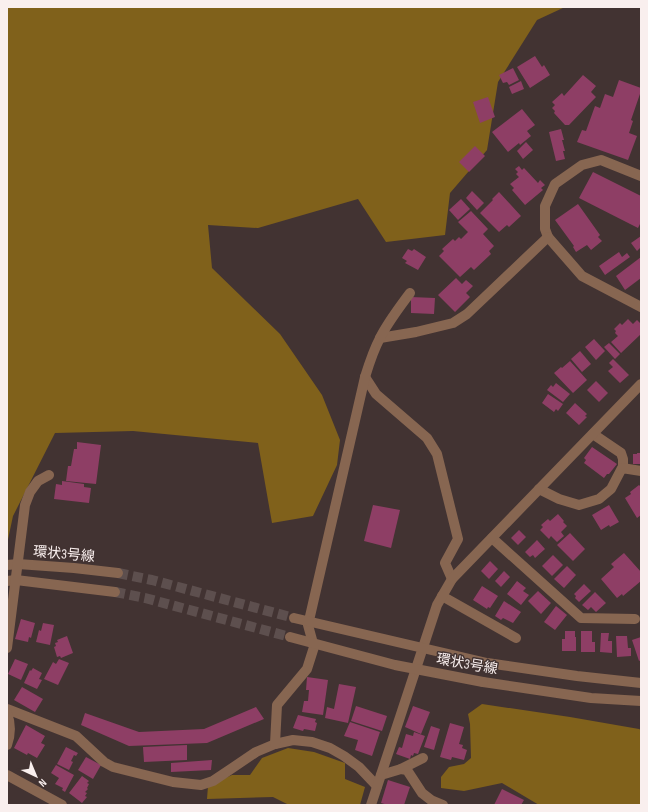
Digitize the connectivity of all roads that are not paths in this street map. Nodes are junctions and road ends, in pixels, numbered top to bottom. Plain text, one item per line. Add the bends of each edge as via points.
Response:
1 (641, 176) edge
2 (548, 237) junction
3 (410, 293) dead end
4 (641, 306) edge
5 (380, 338) junction
6 (365, 377) junction
7 (641, 384) edge
8 (593, 434) junction
9 (623, 468) junction
10 (641, 471) edge
11 (49, 475) dead end
12 (539, 489) junction
13 (492, 538) junction
14 (18, 564) junction
15 (7, 565) edge
16 (118, 573) tunnel mouth
17 (452, 579) junction
18 (12, 580) edge
19 (115, 592) tunnel mouth
20 (442, 596) junction
21 (294, 618) tunnel mouth
22 (635, 619) dead end
23 (290, 637) tunnel mouth
24 (516, 638) dead end
25 (7, 648) edge
26 (641, 684) edge
27 (641, 701) edge
28 (7, 709) edge
29 (7, 713) edge
30 (276, 744) junction
31 (7, 745) edge
32 (423, 758) dead end
33 (401, 769) junction
34 (7, 775) edge
35 (381, 775) junction
36 (377, 786) junction
37 (62, 805) edge
38 (371, 805) edge
39 (443, 805) edge

1 - 2 street via 601,160 582,165 555,184 545,206 545,229
2 - 4 street via 582,276
2 - 5 street via 467,314 453,323
3 - 5 street
5 - 6 street
6 - 17 street via 376,394 427,438 436,454 458,539 445,563
6 - 30 street via 308,625 314,647 307,669 277,705
7 - 8 street
8 - 9 street via 621,453
8 - 12 street
9 - 10 street
9 - 12 street via 611,489 599,499 579,505
11 - 14 street via 38,481 25,505
12 - 13 street
13 - 17 street
13 - 22 street via 581,618
14 - 15 street, 環状3号線
14 - 16 street, 環状3号線
14 - 18 street
17 - 20 street
18 - 19 street
18 - 25 street
20 - 24 street
20 - 35 street
21 - 26 street, 環状3号線, bridge via 487,663
23 - 27 street, 環状3号線, bridge via 395,665 483,682 592,698
28 - 30 street via 76,736 113,767 173,782 201,784 213,781 256,752
29 - 31 street via 10,721
30 - 36 street via 293,740 312,742 330,748 359,768
32 - 33 street
33 - 35 street
33 - 39 street via 407,770 422,793
34 - 37 street
35 - 36 street
36 - 38 street

